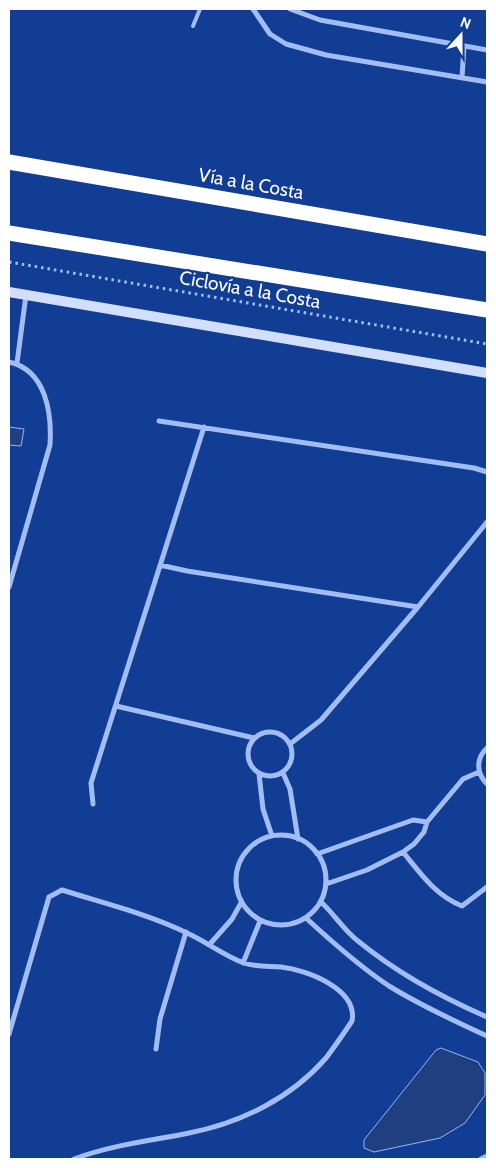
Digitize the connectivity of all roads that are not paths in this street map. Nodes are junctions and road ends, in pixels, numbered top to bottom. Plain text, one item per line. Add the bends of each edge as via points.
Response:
1 (200, 9) edge
2 (253, 9) edge
3 (290, 9) edge
4 (193, 26) dead end
5 (464, 46) junction
6 (487, 50) edge
7 (462, 78) junction
8 (487, 82) edge
9 (9, 162) edge
10 (9, 233) edge
11 (487, 244) edge
12 (9, 292) edge
13 (26, 295) junction
14 (487, 310) edge
15 (9, 362) edge
16 (17, 364) junction
17 (487, 373) edge
18 (159, 421) dead end
19 (204, 427) junction
20 (487, 472) edge
21 (487, 522) edge
22 (160, 564) junction
23 (9, 587) edge
24 (418, 607) junction
25 (116, 706) junction
26 (254, 738) junction
27 (290, 744) junction
28 (487, 748) edge
29 (479, 772) junction
30 (283, 773) junction
31 (259, 774) junction
32 (487, 784) edge
33 (93, 804) dead end
34 (427, 822) junction
35 (272, 836) junction
36 (298, 839) junction
37 (403, 852) junction
38 (318, 854) junction
39 (326, 884) junction
40 (487, 887) edge
41 (321, 902) junction
42 (241, 903) junction
43 (306, 918) junction
44 (260, 920) junction
45 (186, 932) junction
46 (210, 944) junction
47 (244, 963) junction
48 (487, 1017) edge
49 (9, 1034) edge
50 (487, 1036) edge
51 (156, 1049) dead end
52 (487, 1156) edge
53 (74, 1159) edge
54 (480, 1159) edge

1 - 4 lane
2 - 7 street via 270,34 286,44 326,55
3 - 5 street via 320,20
5 - 6 street
5 - 7 street
7 - 8 street
9 - 11 highway, Vía a la Costa
10 - 14 highway
12 - 13 street
13 - 16 street
13 - 17 street
15 - 16 street
16 - 23 street via 41,387 52,425 50,445
18 - 19 street
19 - 20 street
19 - 22 street
21 - 24 street
22 - 24 street
22 - 25 street
24 - 27 street via 321,720
25 - 26 street
25 - 33 street via 91,783
26 - 27 street via 273,732
26 - 31 street via 248,747 247,758
27 - 30 street via 292,759
28 - 29 street via 480,757
29 - 32 street
29 - 34 street via 463,779
30 - 31 street via 267,777
30 - 36 street via 290,789
31 - 35 street via 262,808
34 - 37 street via 424,832
34 - 38 street via 413,820
35 - 36 street
35 - 42 street via 258,841 239,862 235,876
36 - 38 street
37 - 39 street via 367,870
37 - 40 street via 427,882 448,900 462,906
38 - 39 street via 326,874
39 - 41 street
41 - 43 street
41 - 48 street via 356,940 391,966 447,1000
42 - 44 street
42 - 46 street
43 - 44 street via 283,926
43 - 50 street via 344,953 389,985
44 - 47 street
45 - 46 street
45 - 49 street via 62,890 56,892 50,898
45 - 51 street via 160,1019
46 - 47 street
47 - 53 street via 309,974 330,984 350,1001 354,1013 352,1021 325,1058 285,1095 242,1118
52 - 54 street

